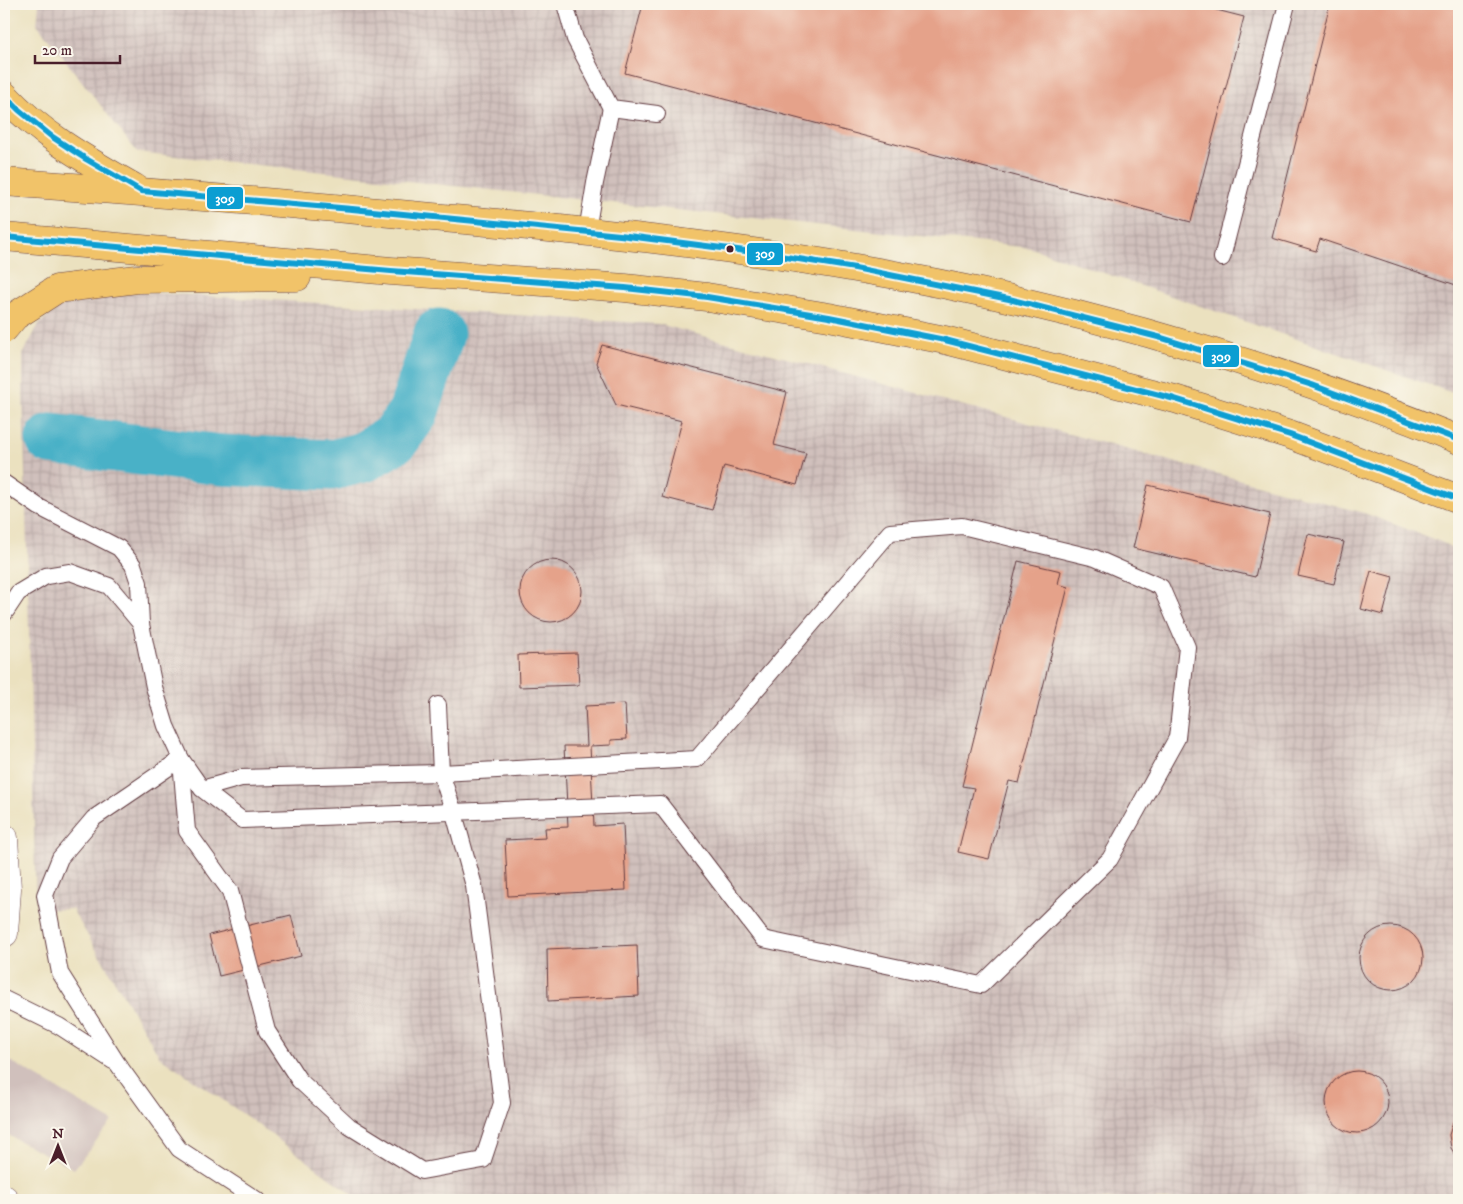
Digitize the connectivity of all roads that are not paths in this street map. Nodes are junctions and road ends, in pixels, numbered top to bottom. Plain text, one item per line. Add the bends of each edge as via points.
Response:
1 (565, 4) edge
2 (1287, 4) edge
3 (4, 95) edge
4 (611, 108) junction
5 (656, 114) dead end
6 (4, 182) edge
7 (141, 191) junction
8 (587, 231) junction
9 (4, 237) edge
10 (1222, 258) dead end
11 (391, 271) junction
12 (4, 329) edge
13 (1459, 440) edge
14 (4, 482) edge
15 (1459, 500) edge
16 (4, 614) edge
17 (141, 624) junction
18 (438, 705) dead end
19 (181, 759) junction
20 (441, 773) junction
21 (202, 789) junction
22 (454, 813) junction
23 (4, 838) edge
24 (4, 933) edge
25 (4, 999) edge
26 (117, 1063) junction
27 (257, 1200) edge

1 - 4 lane via 575,39
2 - 10 lane
3 - 7 main road via 40,130
4 - 5 lane
4 - 8 lane
6 - 7 main road
7 - 8 main road
8 - 13 main road via 854,267 996,296 1216,353 1322,387
9 - 11 main road
11 - 12 main road via 275,278 137,279 57,289 15,316
11 - 15 main road via 707,297 829,316 945,340 1175,399 1290,436
14 - 17 lane via 39,507 119,548 133,565 139,583
16 - 17 lane via 18,593 46,576 70,572 109,586
17 - 19 lane via 154,688
18 - 20 lane
19 - 21 lane
19 - 22 lane via 186,832 230,891 267,1031 299,1080 349,1126 422,1171 484,1160 502,1103 474,886
19 - 26 lane via 94,818 60,858 45,895 60,973
20 - 21 lane via 241,778
20 - 22 lane
20 - 22 lane via 697,759 890,532 962,526 1095,558 1161,587 1187,647 1177,738 1110,859 981,985 764,939 660,804
21 - 22 lane via 242,820
23 - 24 street via 7,889
25 - 26 lane via 59,1026
26 - 27 lane via 179,1149

